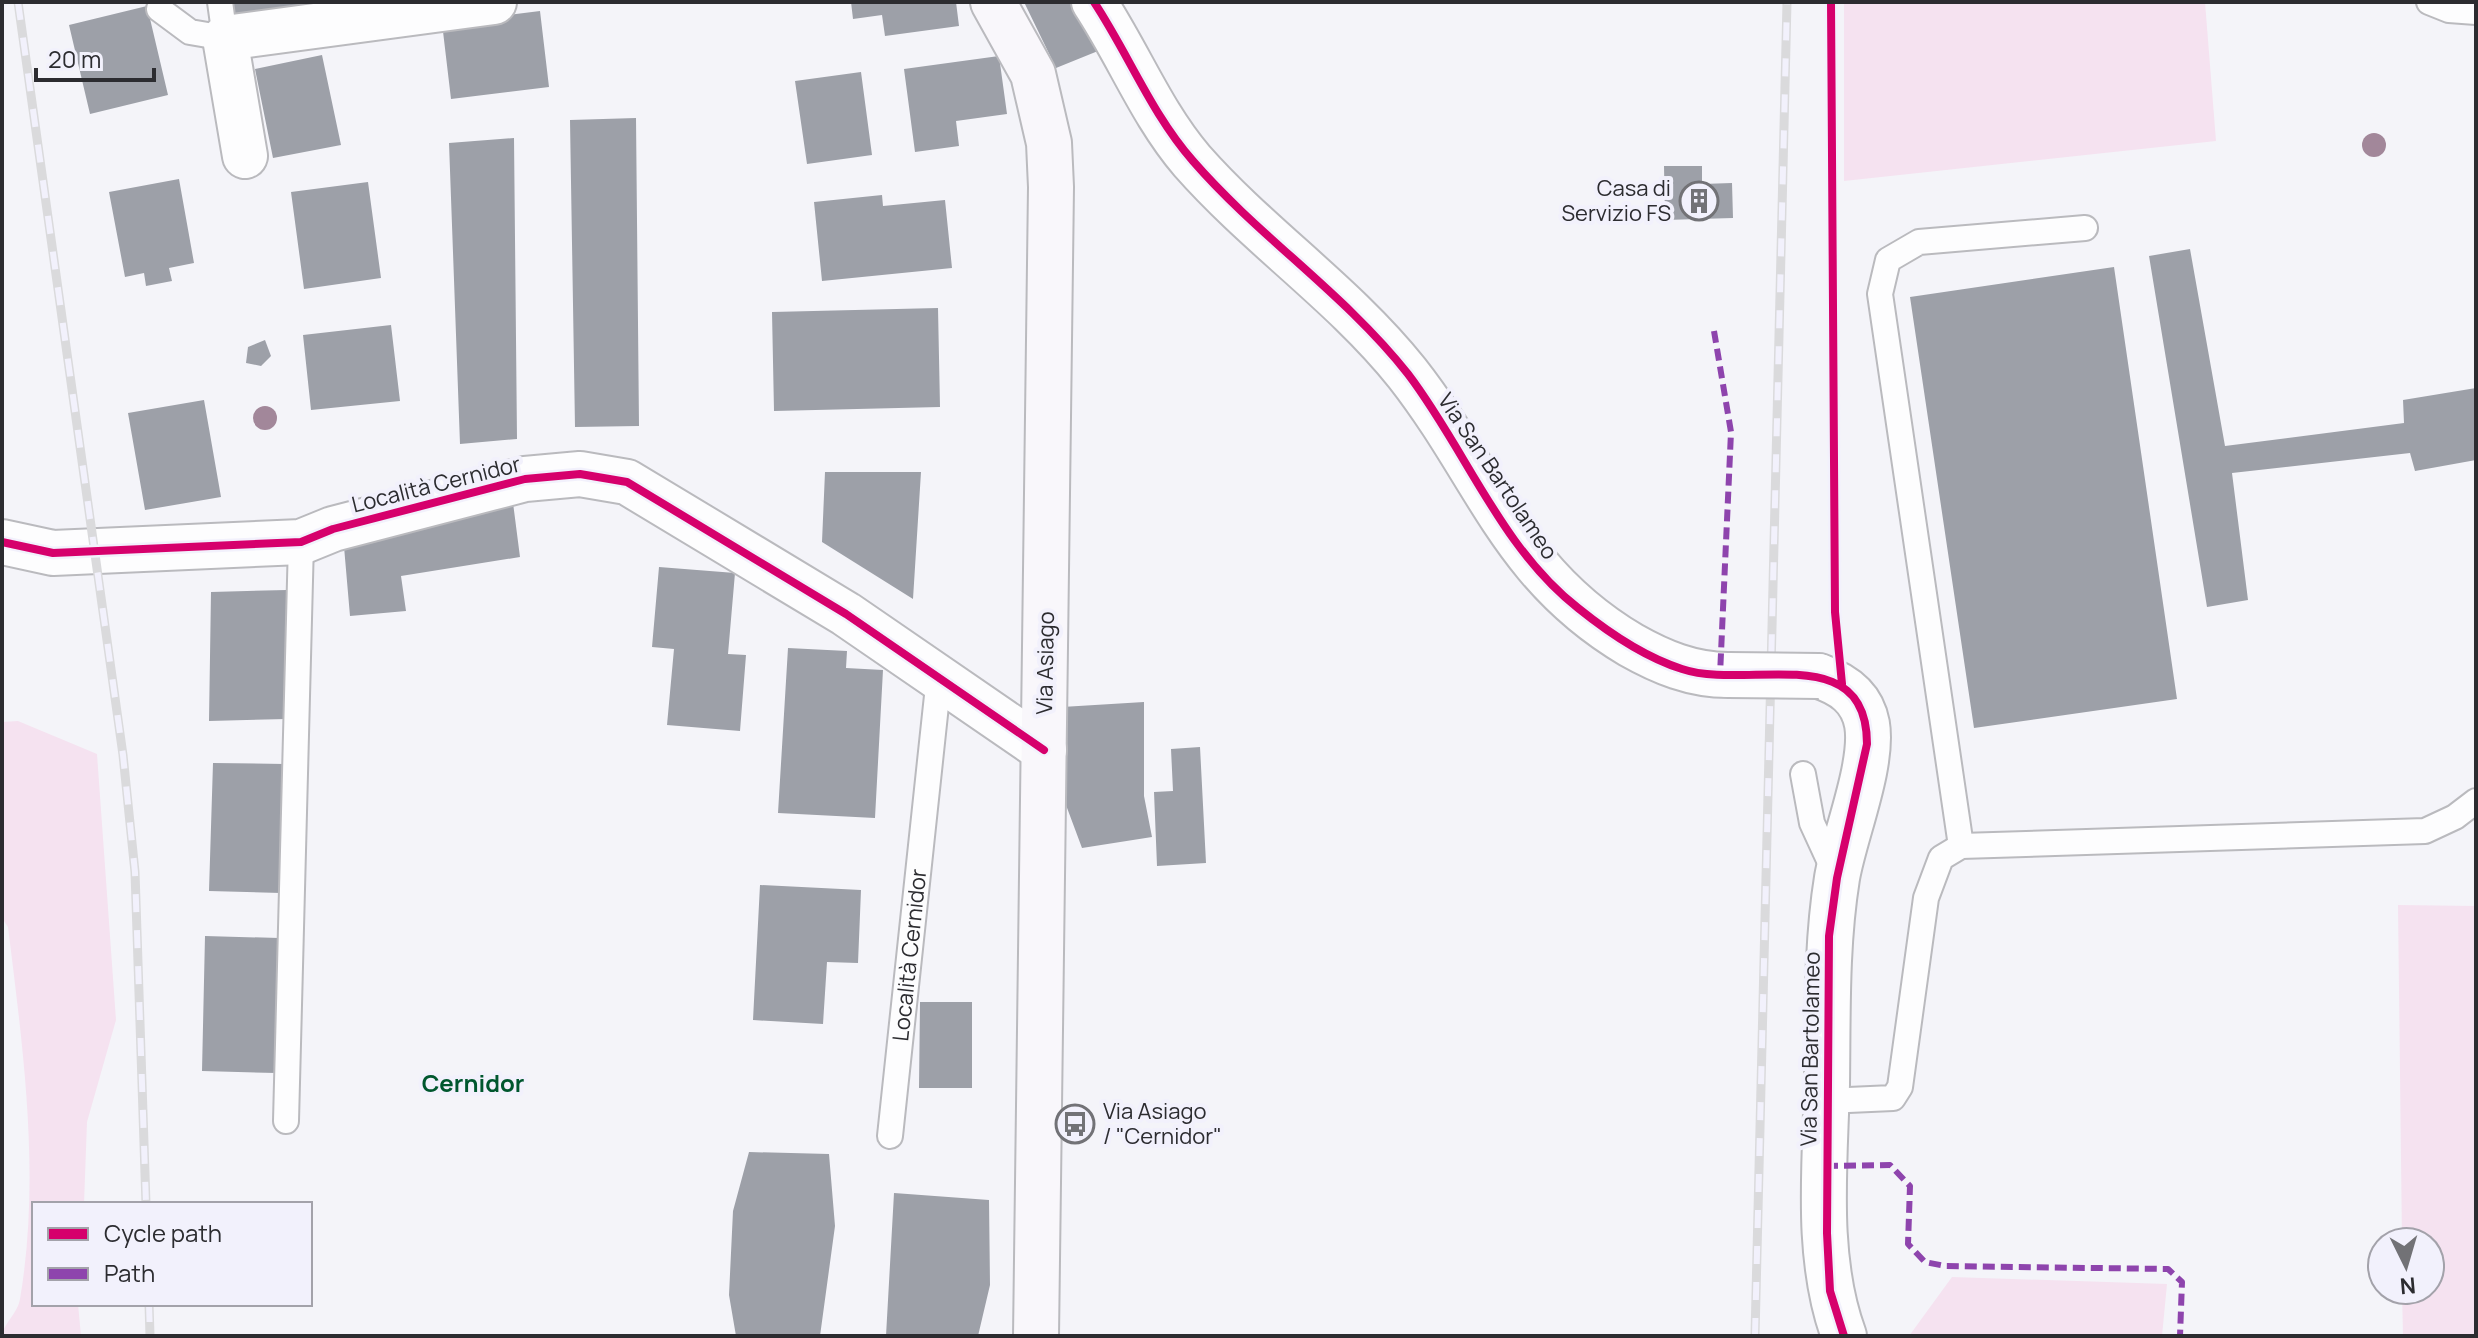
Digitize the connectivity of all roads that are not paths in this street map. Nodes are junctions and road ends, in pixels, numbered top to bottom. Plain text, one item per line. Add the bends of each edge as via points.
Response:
1 (494, 2) edge
2 (993, 2) edge
3 (1094, 2) edge
4 (2429, 2) edge
5 (159, 9) dead end
6 (2476, 12) edge
7 (222, 20) edge
8 (245, 156) dead end
9 (2085, 228) dead end
10 (2, 542) edge
11 (301, 542) junction
12 (939, 677) junction
13 (1044, 750) junction
14 (1803, 774) dead end
15 (2476, 801) edge
16 (1961, 846) junction
17 (1837, 878) junction
18 (1826, 1101) junction
19 (286, 1121) dead end
20 (890, 1136) dead end
21 (1036, 1336) edge
22 (1844, 1336) edge

1 - 7 street
2 - 13 main road, Via Asiago via 1033,74 1049,143
3 - 17 street, Via San Bartolameo, bridge via 1169,133 1408,374 1540,572 1603,628 1684,670 1819,676 1842,684 1859,703 1867,724 1864,763
4 - 6 lane
5 - 7 lane via 190,32
7 - 8 street
9 - 16 lane via 1919,242 1888,260 1880,294
10 - 11 street, Località Cernidor via 53,553
11 - 12 street, Località Cernidor via 525,479 580,474 627,482 846,614
11 - 19 lane
12 - 13 street, Località Cernidor
12 - 20 lane, Località Cernidor
13 - 21 main road, Via Asiago
14 - 17 lane via 1812,823
15 - 16 lane via 2425,831
16 - 18 lane via 1941,858 1926,898 1900,1087 1893,1098
17 - 18 street, Via San Bartolameo via 1829,936
18 - 22 street, Via San Bartolameo via 1828,1275

